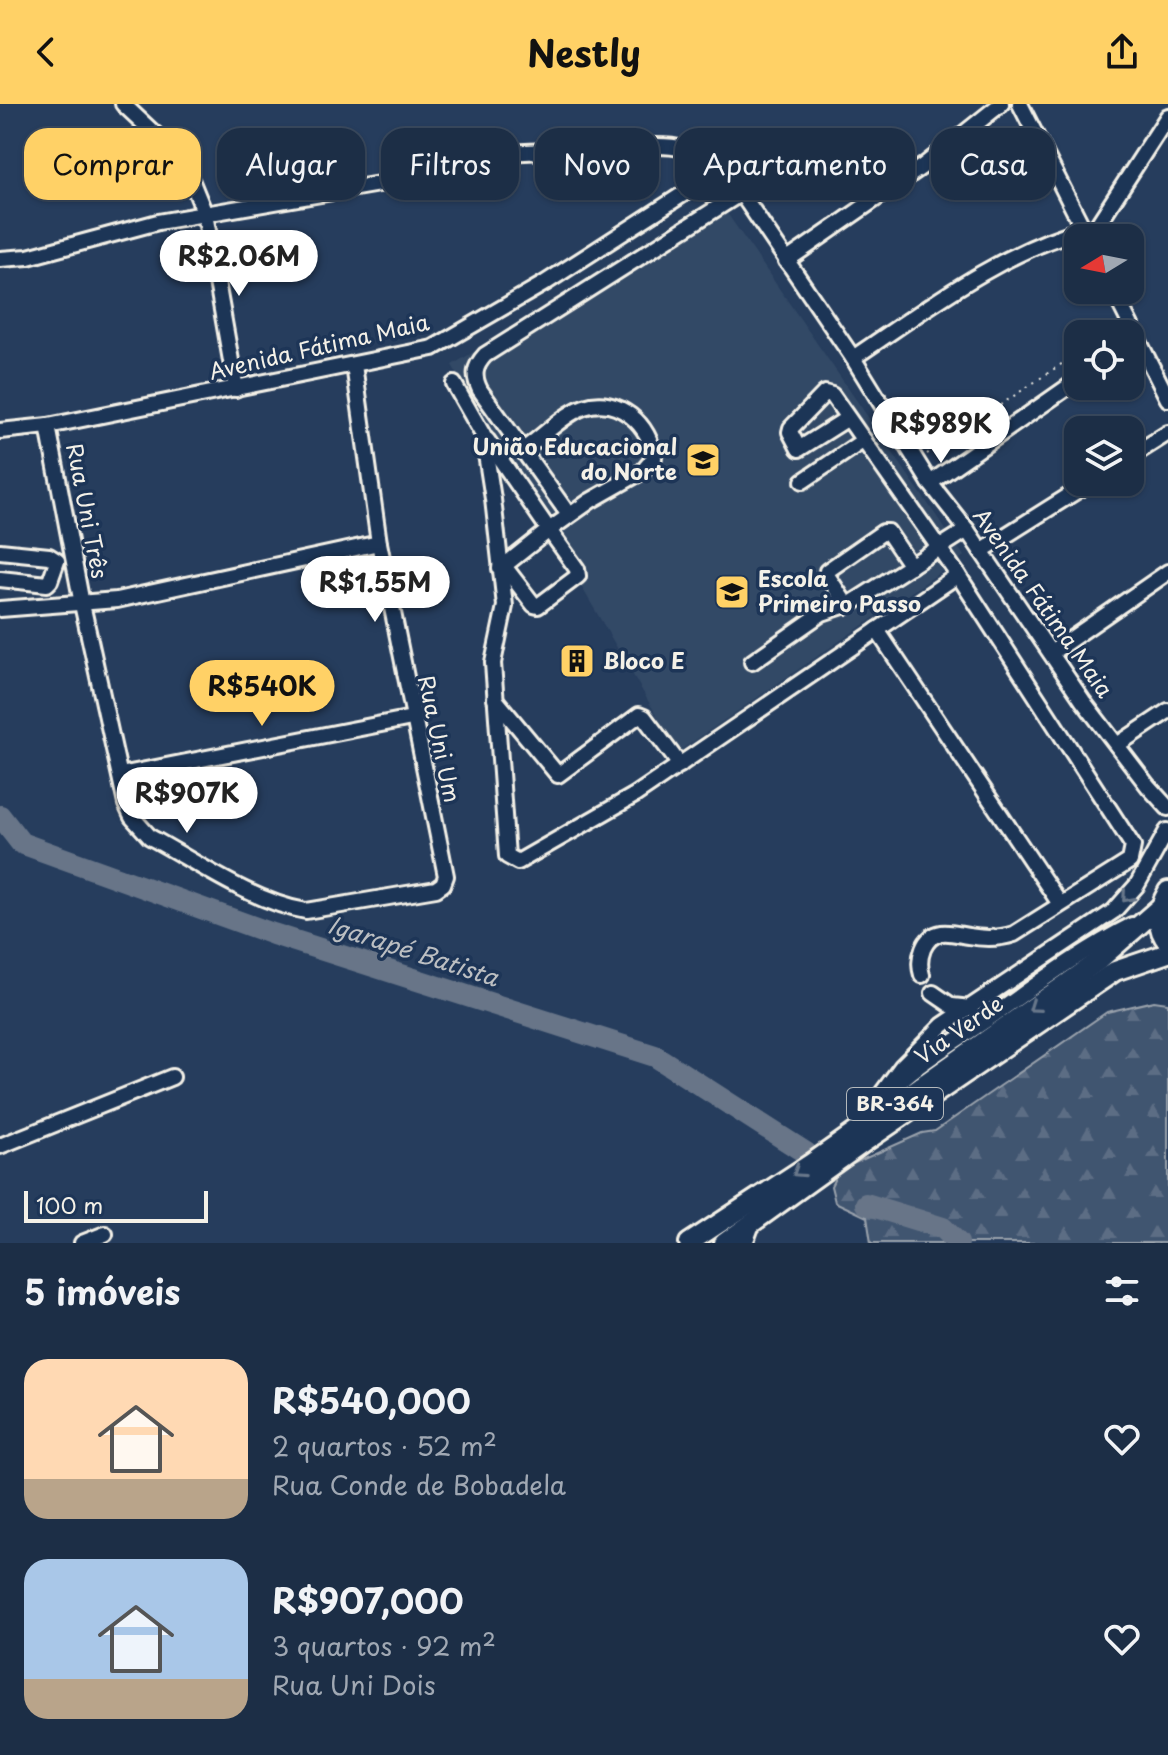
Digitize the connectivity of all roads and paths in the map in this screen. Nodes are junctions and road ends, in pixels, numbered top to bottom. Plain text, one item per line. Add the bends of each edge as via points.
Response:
1 (123, 104) edge
2 (1001, 104) edge
3 (1026, 108) edge
4 (1164, 122) edge
5 (1168, 145) edge
6 (675, 146) edge
7 (675, 198) edge
8 (730, 200) edge
9 (746, 200) edge
10 (205, 214) junction
11 (1082, 224) edge
12 (1094, 224) edge
13 (1064, 237) edge
14 (0, 259) edge
15 (786, 261) junction
16 (1120, 304) edge
17 (853, 358) junction
18 (1064, 362) edge
19 (354, 365) junction
20 (454, 384) dead end
21 (236, 389) junction
22 (1064, 390) edge
23 (1168, 399) edge
24 (848, 418) dead end
25 (48, 426) junction
26 (0, 431) edge
27 (1168, 433) edge
28 (483, 435) junction
29 (864, 440) junction
30 (1144, 448) edge
31 (523, 450) junction
32 (916, 461) junction
33 (803, 481) dead end
34 (930, 483) junction
35 (1069, 496) edge
36 (569, 515) junction
37 (549, 530) junction
38 (967, 530) junction
39 (379, 543) junction
40 (938, 548) junction
41 (0, 551) edge
42 (981, 551) junction
43 (911, 566) junction
44 (502, 567) junction
45 (1168, 572) edge
46 (958, 575) junction
47 (0, 579) edge
48 (82, 604) junction
49 (847, 606) junction
50 (0, 609) edge
51 (877, 630) junction
52 (1051, 653) junction
53 (752, 662) dead end
54 (495, 699) junction
55 (1168, 711) edge
56 (412, 718) junction
57 (1117, 745) junction
58 (680, 765) junction
59 (120, 775) junction
60 (1148, 786) junction
61 (1168, 808) edge
62 (1168, 834) edge
63 (443, 884) joint
64 (1060, 904) junction
65 (1158, 905) edge
66 (1168, 943) edge
67 (1168, 953) edge
68 (1101, 970) junction
69 (922, 975) dead end
70 (1035, 986) junction
71 (968, 1009) junction
72 (931, 1037) junction
73 (172, 1077) dead end
74 (877, 1100) junction
75 (856, 1131) junction
76 (0, 1146) edge
77 (752, 1224) junction
78 (105, 1234) dead end
79 (82, 1243) edge
80 (689, 1243) edge
81 (724, 1243) edge
82 (745, 1243) edge

1 - 10 street via 171,149
2 - 15 street via 923,166
3 - 11 street
4 - 5 street
4 - 12 street
6 - 10 street via 444,156 379,184
7 - 19 street, Avenida Fátima Maia via 456,337 433,348
8 - 31 street via 479,362 475,379 480,390
9 - 15 street, Avenida Fátima Maia
10 - 14 street via 28,257
10 - 21 street
13 - 17 street via 1047,239 1009,257
15 - 17 street, Avenida Fátima Maia
16 - 23 street
17 - 32 street, Avenida Fátima Maia
18 - 32 path
19 - 21 street, Avenida Fátima Maia
19 - 39 street, Rua Uni Um
20 - 28 street
21 - 25 street, Avenida Fátima Maia
22 - 34 street
24 - 29 street
25 - 26 street, Avenida Fátima Maia
25 - 48 street, Rua Uni Três
27 - 30 street
28 - 37 street
28 - 44 street
29 - 33 street
29 - 40 street
31 - 36 street
31 - 36 street via 577,410 592,405 621,409 638,421 653,448 649,465
32 - 34 street, Avenida Fátima Maia
34 - 38 street, Avenida Fátima Maia
35 - 42 street
36 - 37 street
37 - 44 street
37 - 44 street via 578,576 536,606
38 - 40 street
38 - 42 street, Avenida Fátima Maia
39 - 48 street
39 - 56 street, Rua Uni Um
40 - 43 street
40 - 46 street
41 - 47 street via 57,561 47,584
42 - 52 street, Avenida Fátima Maia
43 - 49 street
43 - 49 street via 883,532 827,571
44 - 54 street via 505,606 494,654
45 - 52 street
46 - 51 street
46 - 64 street via 1133,846 1130,861
48 - 50 street
48 - 59 street, Rua Uni Três
49 - 53 street via 822,613
51 - 58 street
51 - 64 street
52 - 57 street, Avenida Fátima Maia
54 - 58 street via 558,775 639,715
54 - 58 street via 507,856 512,860 518,862
55 - 57 street
56 - 59 street
56 - 63 street, Rua Uni Um via 446,876
57 - 60 street, Avenida Fátima Maia
59 - 63 street, Rua Uni Três via 132,817 150,837 287,908 306,911
60 - 61 street, Avenida Fátima Maia
60 - 62 street, Avenida Fátima Maia
62 -> 71 street via 1114,911
64 - 69 street via 1001,938 950,933 932,937 920,958
65 - 66 main road
65 - 68 main road, BR-364
65 - 70 street
67 - 68 main road, BR-364
68 -> 75 main road, Via Verde / BR-364
68 - 77 main road, Via Verde / BR-364
70 - 71 street
70 - 74 street
71 - 72 street
71 - 72 street via 935,994 939,1019
72 - 74 street
73 - 76 street
74 - 75 street
75 -> 80 main road, Via Verde / BR-364
77 - 81 main road, Via Verde / BR-364
77 - 82 street
78 - 79 street

